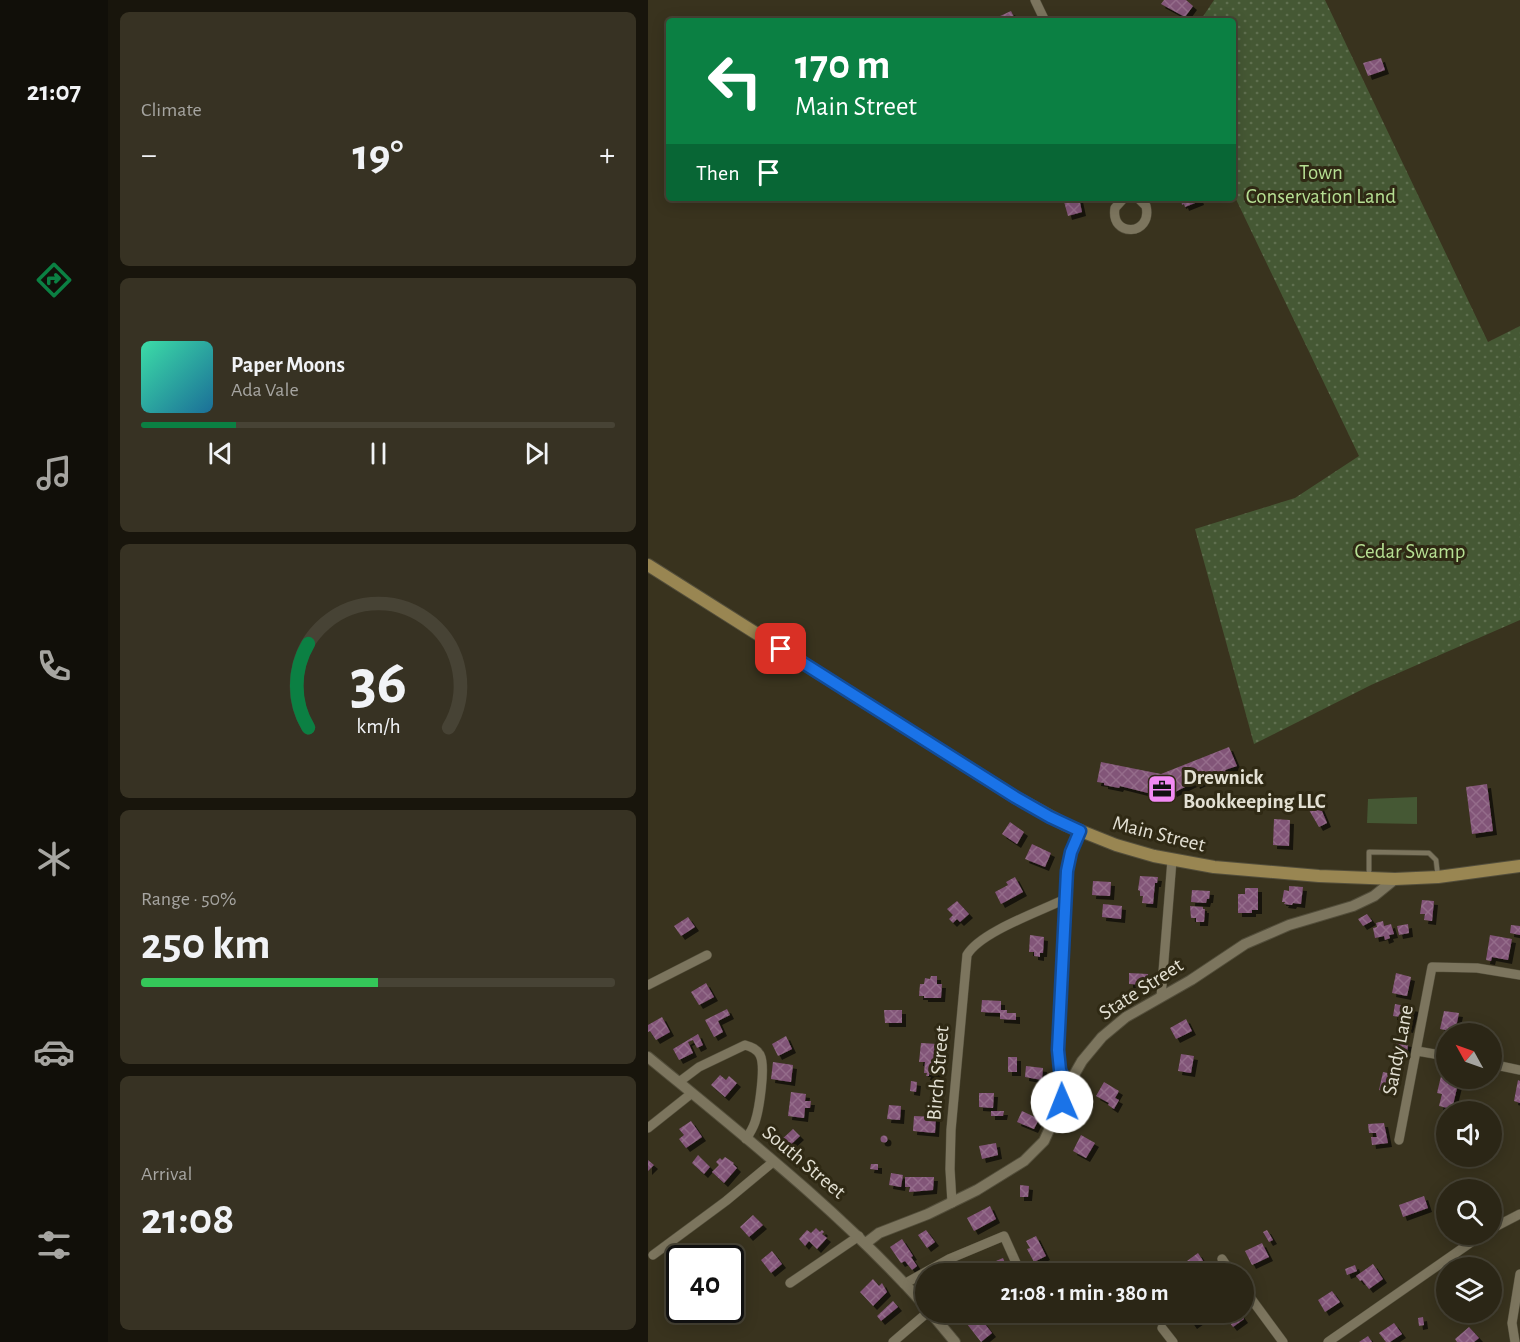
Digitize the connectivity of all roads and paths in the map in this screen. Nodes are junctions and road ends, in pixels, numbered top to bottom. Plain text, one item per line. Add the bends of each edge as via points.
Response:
1 (1035, 0) edge
2 (1044, 18) edge
3 (1121, 201) edge
4 (1140, 201) edge
5 (648, 565) edge
6 (1080, 831) junction
7 (1172, 860) junction
8 (1520, 866) edge
9 (1438, 877) junction
10 (1369, 878) junction
11 (1395, 879) junction
12 (1065, 899) junction
13 (707, 955) dead end
14 (1520, 975) edge
15 (648, 985) edge
16 (1161, 997) junction
17 (1417, 1051) junction
18 (1436, 1054) edge
19 (648, 1057) edge
20 (1502, 1066) edge
21 (1520, 1070) edge
22 (679, 1082) junction
23 (1068, 1089) junction
24 (692, 1093) junction
25 (648, 1128) edge
26 (746, 1139) junction
27 (1399, 1140) dead end
28 (773, 1162) junction
29 (952, 1203) junction
30 (1520, 1214) edge
31 (1502, 1223) edge
32 (863, 1240) junction
33 (1467, 1245) edge
34 (652, 1255) dead end
35 (1222, 1259) dead end
36 (942, 1263) edge
37 (1016, 1263) edge
38 (1225, 1263) edge
39 (1520, 1274) edge
40 (915, 1278) edge
41 (790, 1283) dead end
42 (904, 1284) junction
43 (915, 1296) edge
44 (1254, 1303) edge
45 (916, 1323) edge
46 (939, 1323) edge
47 (1162, 1328) dead end
48 (1513, 1341) edge
49 (893, 1342) edge
50 (955, 1342) edge
51 (1173, 1342) edge
52 (1282, 1342) edge
53 (1328, 1342) edge

1 - 2 street
3 - 4 street via 1115,208 1114,218 1121,227 1131,230 1141,226 1147,217 1146,206
5 - 6 main road, Main Street via 1015,797
6 - 7 main road, Main Street via 1116,846
6 - 12 street via 1069,861
7 - 10 main road, Main Street via 1236,870
7 - 16 street
8 - 9 main road, Main Street
9 - 10 lane via 1436,860 1430,853 1369,852
9 - 11 main road, Main Street
10 - 11 main road, Main Street
11 - 16 street, State Street via 1353,906 1251,941
12 - 23 street via 1058,1050 1060,1070
12 - 29 street, Birch Street via 984,938 971,948 965,963 951,1130
13 - 15 street
14 - 17 street, Sandy Lane via 1477,968 1432,967
16 - 23 street, State Street via 1126,1017 1102,1037 1082,1061
17 - 18 street
17 - 27 street, Sandy Lane
19 - 22 street, South Street
20 - 21 street
22 - 24 street, South Street
22 - 26 street via 699,1067 745,1045 757,1050 763,1065 755,1122
23 - 29 street, State Street via 1035,1151 997,1180
24 - 25 street
24 - 26 street, South Street
26 - 28 street, South Street
28 - 32 street, South Street
28 - 34 street
29 - 32 street, State Street
30 - 31 street
32 - 41 street
32 - 42 street, South Street
33 - 53 street
35 - 38 street
36 - 37 street via 1004,1236
39 - 48 street
40 - 42 street
42 - 43 street, South Street
44 - 52 street
45 - 49 street
46 - 50 street
47 - 51 street

